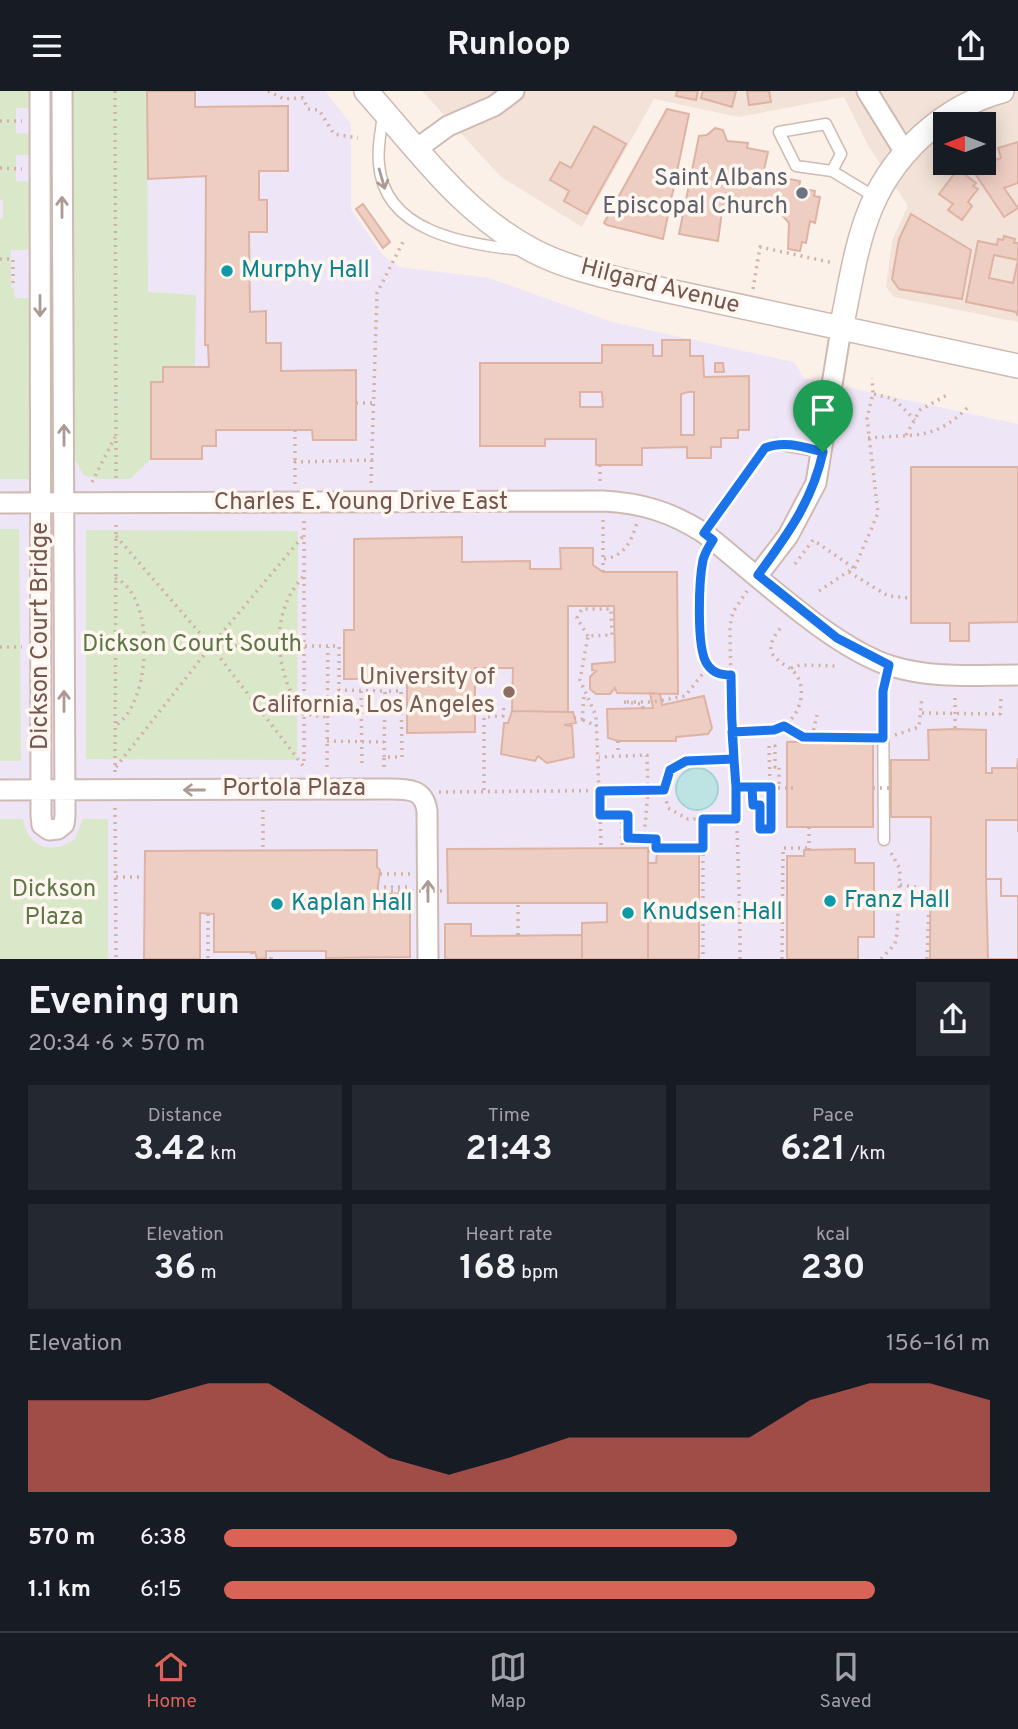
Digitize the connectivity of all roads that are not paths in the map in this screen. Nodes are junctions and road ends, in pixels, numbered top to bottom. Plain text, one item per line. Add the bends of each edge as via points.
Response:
1 (40, 91) edge
2 (62, 91) edge
3 (366, 91) edge
4 (514, 91) edge
5 (867, 91) edge
6 (1002, 91) edge
7 (384, 111) junction
8 (415, 150) junction
9 (904, 151) junction
10 (832, 171) junction
11 (875, 197) junction
12 (533, 251) junction
13 (841, 329) junction
14 (1018, 366) edge
15 (823, 452) junction
16 (0, 503) edge
17 (41, 503) junction
18 (64, 503) junction
19 (709, 537) junction
20 (758, 575) junction
21 (889, 665) junction
22 (1018, 675) edge
23 (0, 790) edge
24 (41, 790) junction
25 (65, 790) junction
26 (884, 840) road end
27 (428, 959) edge

1 -> 17 street
18 -> 2 street
3 - 7 street, Hilgard Avenue
4 - 8 street
5 - 9 street
6 - 9 street via 959,108
7 - 8 street, Hilgard Avenue
7 -> 12 lane via 379,144 382,181 405,215 441,235 477,245
8 - 12 street, Hilgard Avenue via 444,184 485,220
9 - 11 street
10 - 10 lane via 841,154 826,124 779,132 796,166
10 - 11 lane
11 - 13 street
12 - 13 street, Hilgard Avenue via 596,273
13 - 14 street, Hilgard Avenue
13 - 15 street
15 - 19 lane via 783,444 765,448
15 - 20 street via 806,505
16 - 17 street
17 - 18 street, Charles E. Young Drive East
17 - 24 street, Dickson Court Bridge
18 - 19 street, Charles E. Young Drive East via 612,501 664,511
25 -> 18 street, Dickson Court Bridge
19 - 20 street, Charles E. Young Drive East
20 - 21 street, Charles E. Young Drive East via 837,638
21 - 22 street, Charles E. Young Drive East via 936,675
21 - 26 lane via 883,691
23 - 24 street, Portola Plaza
24 - 25 street, Portola Plaza
24 - 25 street, Dickson Court Bridge via 42,825 49,830 64,824
27 -> 25 street, Portola Plaza via 428,830 423,796 408,789

